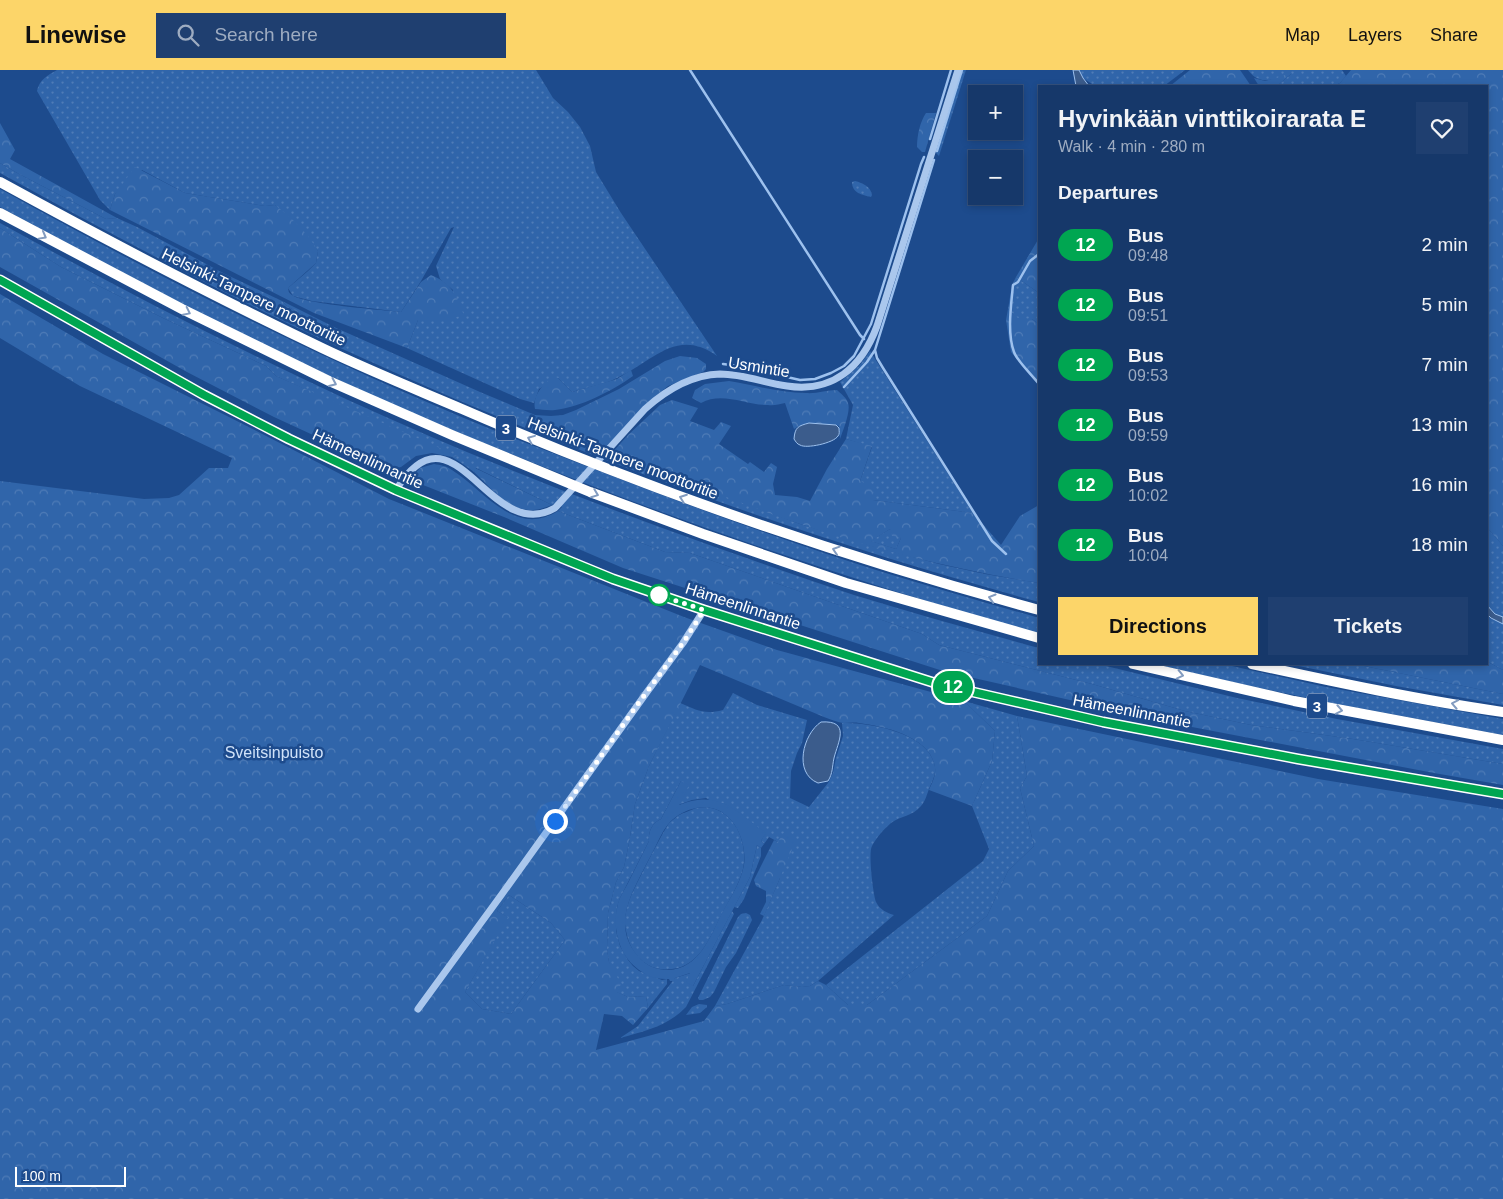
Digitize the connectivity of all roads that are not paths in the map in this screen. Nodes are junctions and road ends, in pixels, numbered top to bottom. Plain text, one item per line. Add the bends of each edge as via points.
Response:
1 (958, 70) edge
2 (0, 182) edge
3 (0, 213) edge
4 (0, 280) edge
5 (396, 490) junction
6 (704, 610) junction
7 (1038, 610) edge
8 (1038, 638) edge
9 (1137, 665) edge
10 (1257, 665) edge
11 (1503, 712) edge
12 (1503, 740) edge
13 (1503, 794) edge
14 (418, 1009) dead end

1 - 5 street, Usmintie via 876,332 868,349 839,378 802,388 718,374 686,381 658,398 549,512 531,515 515,511 498,501 457,465 433,459 418,462
7 -> 2 highway, Helsinki-Tampere moottoritie / 3 via 780,531 531,439 324,349 188,282
3 -> 8 highway, 3 via 199,318 329,381 590,492 846,583
4 - 5 main road, Hämeenlinnantie via 204,395
5 - 6 main road, Hämeenlinnantie via 613,579
6 - 13 main road, Hämeenlinnantie via 938,684 1103,722
6 - 14 street
9 -> 12 highway, 3 via 1294,701
11 -> 10 highway, 3

